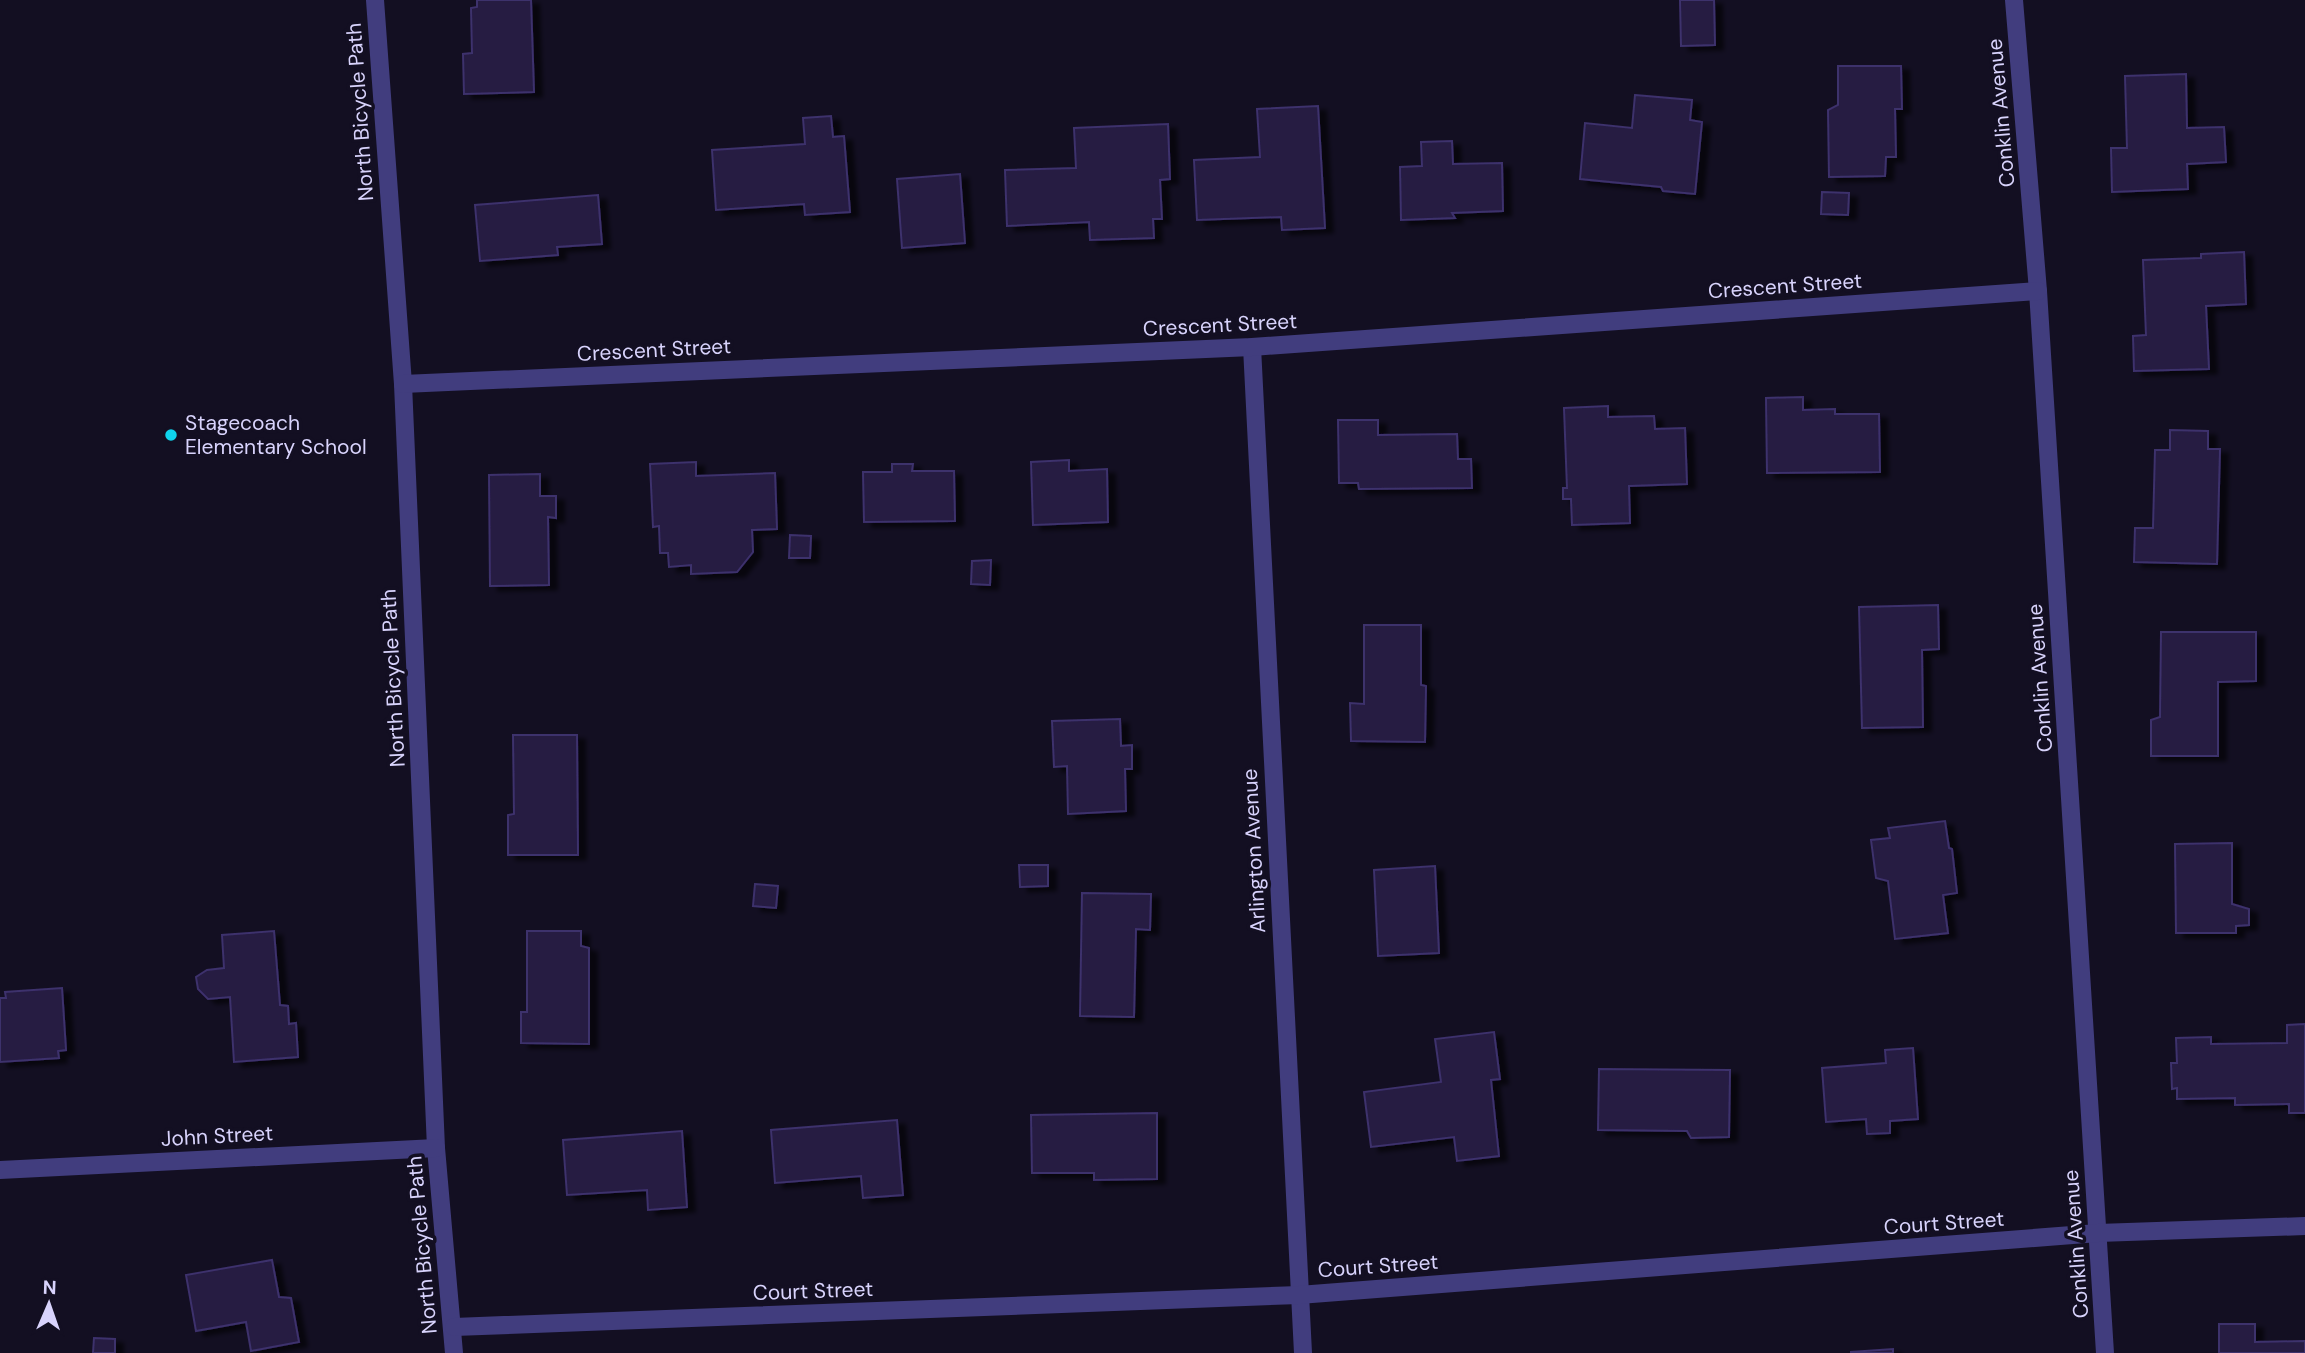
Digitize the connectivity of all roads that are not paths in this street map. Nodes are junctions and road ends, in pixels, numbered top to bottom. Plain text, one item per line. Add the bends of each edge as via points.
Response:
1 (375, 0) edge
2 (2014, 0) edge
3 (2038, 291) junction
4 (1252, 347) junction
5 (402, 384) junction
6 (436, 1148) junction
7 (0, 1170) edge
8 (2305, 1226) edge
9 (2098, 1233) junction
10 (1299, 1295) junction
11 (454, 1327) junction
12 (454, 1353) edge
13 (1303, 1353) edge
14 (2105, 1353) edge

1 - 5 street, North Bicycle Path
2 - 3 street, Conklin Avenue
3 - 4 street, Crescent Street
3 - 9 street, Conklin Avenue
4 - 5 street, Crescent Street
4 - 10 street, Arlington Avenue
5 - 6 street, North Bicycle Path
6 - 7 street, John Street
6 - 11 street, North Bicycle Path
8 - 9 street, Court Street
9 - 10 street, Court Street
9 - 14 street, Conklin Avenue
10 - 11 street, Court Street
10 - 13 street, Arlington Avenue
11 - 12 street, North Bicycle Path

